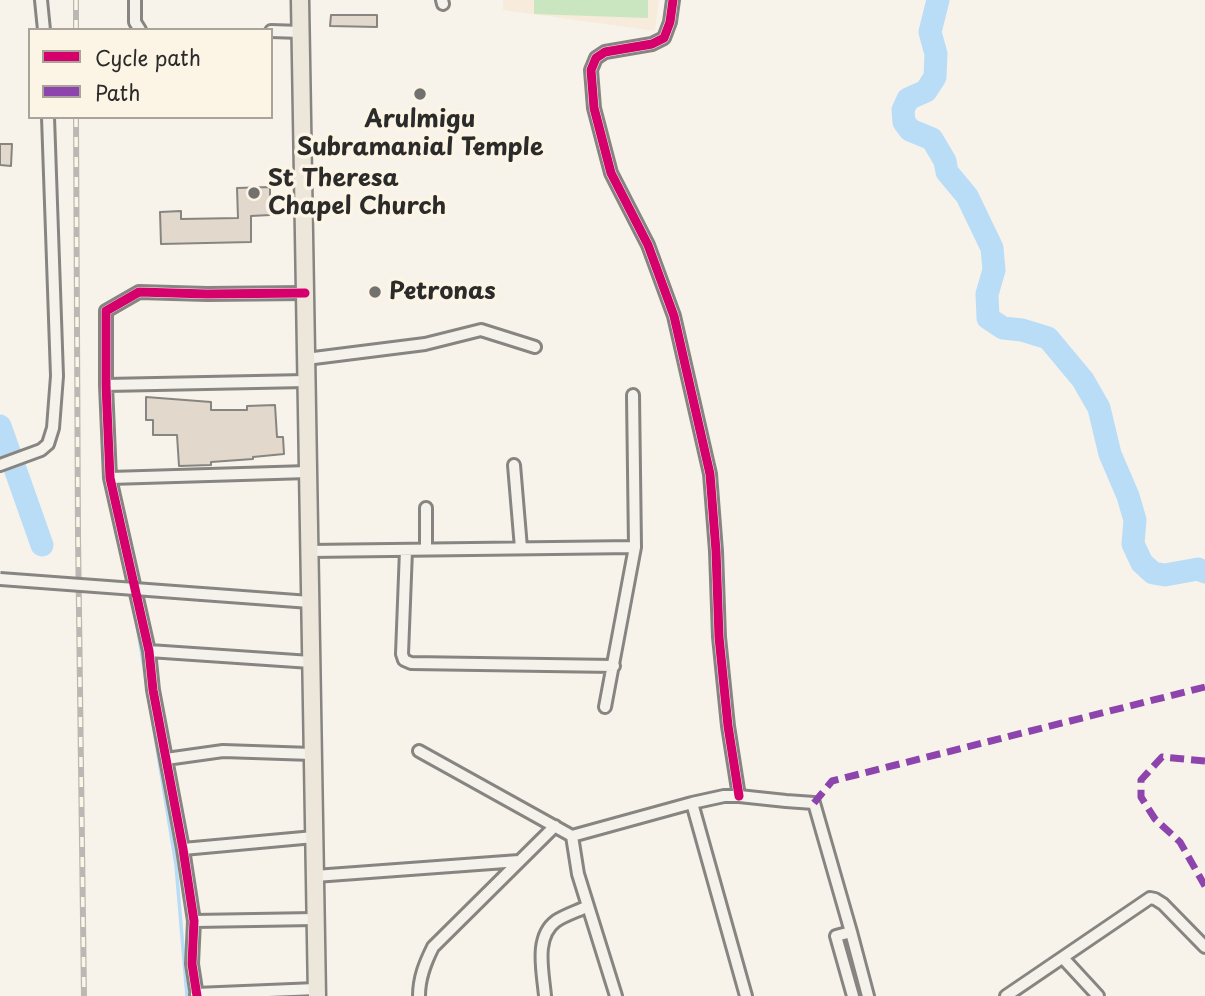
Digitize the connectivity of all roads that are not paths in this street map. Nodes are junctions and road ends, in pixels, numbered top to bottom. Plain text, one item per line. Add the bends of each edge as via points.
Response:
1 (41, 0) edge
2 (135, 0) edge
3 (300, 0) edge
4 (673, 0) edge
5 (44, 28) edge
6 (139, 28) edge
7 (273, 31) edge
8 (300, 32) junction
9 (48, 119) edge
10 (305, 293) junction
11 (535, 347) dead end
12 (306, 359) junction
13 (306, 381) junction
14 (106, 385) junction
15 (633, 395) dead end
16 (0, 465) edge
17 (514, 465) dead end
18 (308, 472) junction
19 (110, 478) junction
20 (426, 508) dead end
21 (635, 547) junction
22 (521, 548) junction
23 (426, 549) junction
24 (406, 550) junction
25 (309, 551) junction
26 (0, 579) edge
27 (310, 602) junction
28 (149, 651) junction
29 (311, 662) junction
30 (614, 666) junction
31 (605, 707) dead end
32 (419, 751) dead end
33 (313, 754) junction
34 (166, 759) junction
35 (739, 796) junction
36 (692, 803) junction
37 (555, 826) junction
38 (572, 836) junction
39 (314, 837) junction
40 (183, 849) junction
41 (519, 861) junction
42 (315, 876) junction
43 (587, 906) junction
44 (315, 919) junction
45 (194, 921) junction
46 (852, 932) junction
47 (1205, 947) edge
48 (1063, 958) junction
49 (316, 993) edge
50 (197, 995) edge
51 (419, 996) edge
52 (545, 996) edge
53 (616, 996) edge
54 (746, 996) edge
55 (853, 996) edge
56 (868, 996) edge
57 (1006, 996) edge
58 (1098, 996) edge

1 - 5 street
2 - 6 street
3 - 8 main road
4 - 35 street via 663,38 605,52 590,69 594,108 611,173 648,245 674,316 710,474 719,637
7 - 8 street
8 - 10 main road
9 - 16 street via 57,376 53,428 41,450
10 - 12 main road
10 - 14 street via 139,292 106,311
11 - 12 street via 481,330 425,344
12 - 13 main road
13 - 14 street
13 - 18 main road
14 - 19 street
15 - 21 street
17 - 22 street
18 - 19 street
18 - 25 main road
19 - 28 street
20 - 23 street
21 - 22 street
21 - 30 street
22 - 23 street
23 - 24 street
24 - 25 street
24 - 30 street via 404,660
25 - 27 main road
26 - 27 street, bridge
27 - 29 main road
28 - 29 street
28 - 34 street
29 - 33 main road
30 - 31 street
32 - 37 street
33 - 34 street via 223,751
33 - 39 main road
34 - 40 street
35 - 36 street
35 - 46 street via 814,803
36 - 38 street
36 - 54 street
37 - 38 street
37 - 41 street
38 - 43 street
39 - 40 street
39 - 42 main road
40 - 45 street
41 - 42 street
41 - 51 street via 433,947 424,964
42 - 44 main road
43 - 52 street via 557,920 546,931 541,954
43 - 53 street
44 - 45 street
44 - 49 main road
45 - 50 street via 192,964
46 - 55 street via 836,936
46 - 56 street
47 - 48 street via 1155,899 1145,900
48 - 57 street
48 - 58 street
49 - 50 street

